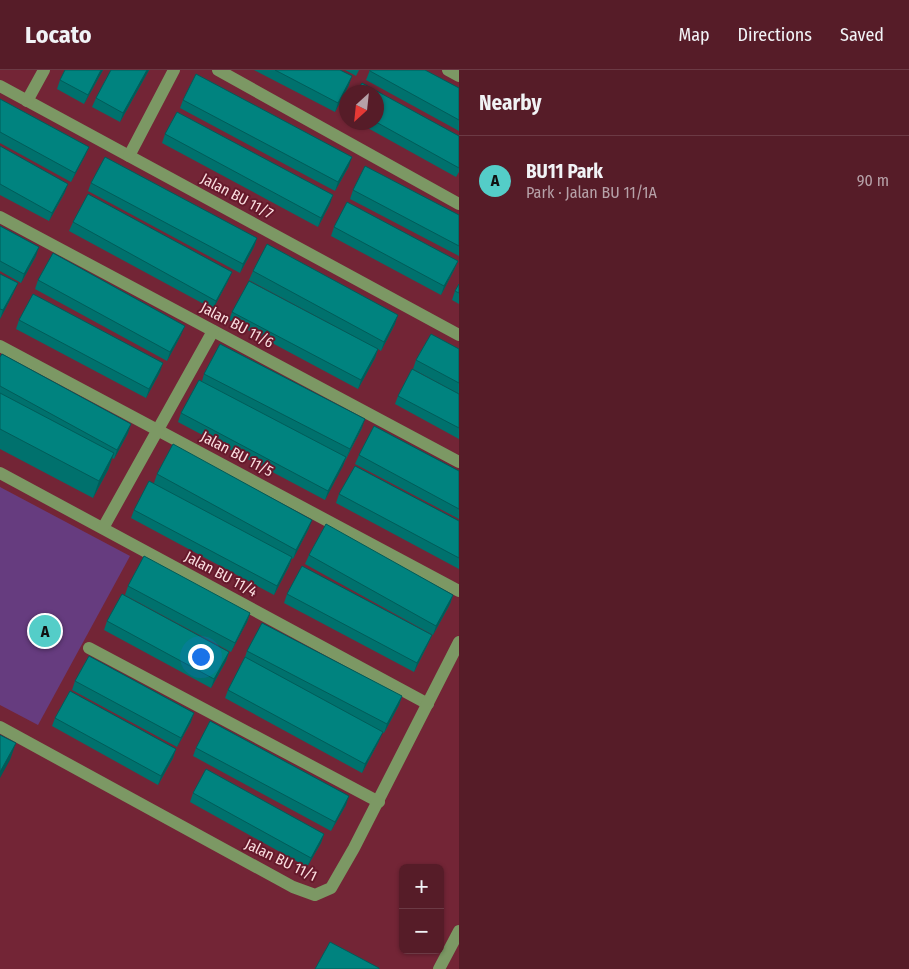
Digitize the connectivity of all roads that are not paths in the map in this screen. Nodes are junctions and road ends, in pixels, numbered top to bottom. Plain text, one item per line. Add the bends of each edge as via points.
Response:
1 (44, 70) edge
2 (174, 70) edge
3 (218, 70) edge
4 (448, 70) edge
5 (459, 76) edge
6 (0, 86) edge
7 (27, 101) junction
8 (129, 156) junction
9 (459, 204) edge
10 (0, 217) edge
11 (213, 331) junction
12 (459, 335) edge
13 (0, 346) edge
14 (158, 430) junction
15 (459, 462) edge
16 (0, 472) edge
17 (103, 528) junction
18 (459, 591) edge
19 (459, 642) edge
20 (89, 648) dead end
21 (428, 704) junction
22 (0, 727) edge
23 (379, 802) junction
24 (459, 931) edge
25 (439, 969) edge

1 - 7 street
2 - 8 street
3 - 9 street
4 - 5 street
6 - 7 street, Jalan BU 11/7
7 - 8 street, Jalan BU 11/7
8 - 12 street, Jalan BU 11/7
10 - 11 street, Jalan BU 11/6
11 - 14 street
11 - 15 street, Jalan BU 11/6
13 - 14 street, Jalan BU 11/5
14 - 17 street
14 - 18 street, Jalan BU 11/5
16 - 17 street, Jalan BU 11/4
17 - 21 street, Jalan BU 11/4
19 - 21 street, Jalan BU 11/1
20 - 23 street
21 - 23 street, Jalan BU 11/1
22 - 23 street, Jalan BU 11/1 via 293,887 315,895 331,888
24 - 25 street

